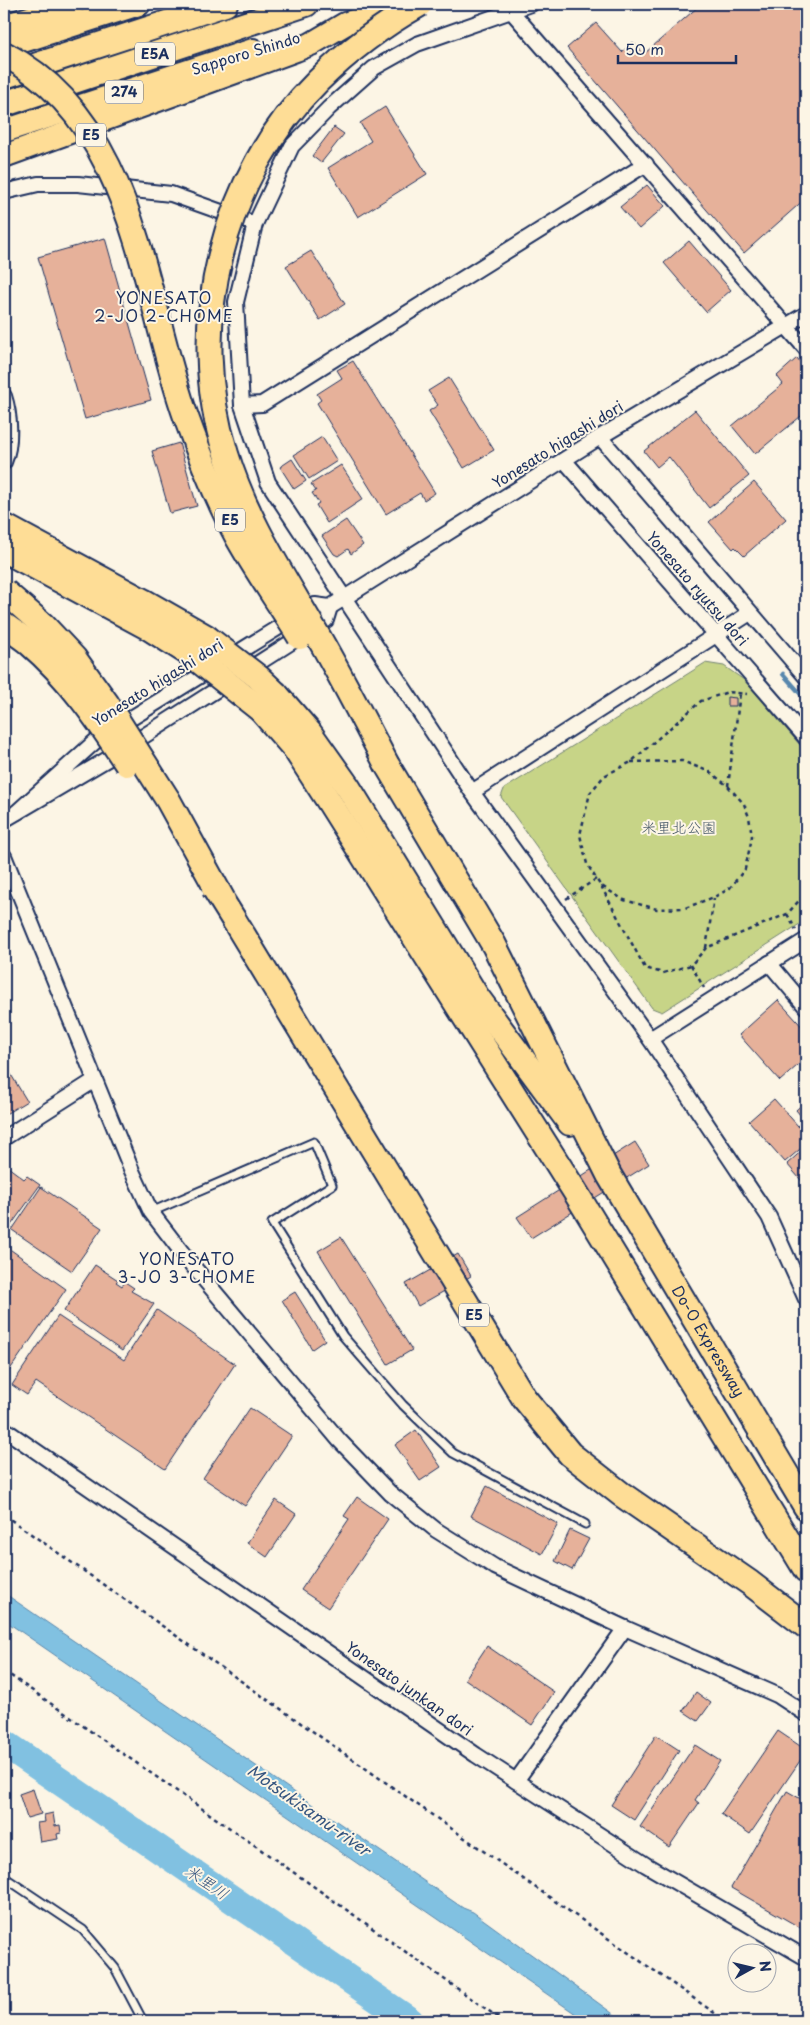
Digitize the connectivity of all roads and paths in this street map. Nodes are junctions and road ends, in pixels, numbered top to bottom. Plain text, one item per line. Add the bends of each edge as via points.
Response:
1 (73, 4) edge
2 (139, 4) edge
3 (225, 4) edge
4 (306, 4) edge
5 (402, 4) edge
6 (420, 4) edge
7 (531, 4) edge
8 (512, 12) junction
9 (345, 24) junction
10 (4, 26) edge
11 (4, 47) edge
12 (4, 54) edge
13 (4, 76) edge
14 (4, 104) edge
15 (4, 132) edge
16 (4, 156) edge
17 (646, 164) junction
18 (4, 192) edge
19 (255, 224) junction
20 (806, 314) edge
21 (787, 327) junction
22 (806, 349) edge
23 (4, 396) edge
24 (242, 405) junction
25 (600, 437) junction
26 (564, 460) junction
27 (4, 462) edge
28 (4, 526) edge
29 (4, 550) edge
30 (4, 591) edge
31 (344, 598) junction
32 (330, 607) junction
33 (750, 614) junction
34 (4, 626) edge
35 (716, 634) junction
36 (200, 647) junction
37 (806, 677) edge
38 (740, 693) junction
39 (751, 694) dead end
40 (268, 702) junction
41 (806, 738) edge
42 (631, 762) junction
43 (387, 765) junction
44 (728, 786) junction
45 (472, 792) junction
46 (16, 812) junction
47 (4, 820) edge
48 (4, 856) edge
49 (596, 879) junction
50 (600, 885) junction
51 (806, 893) edge
52 (714, 897) junction
53 (566, 899) dead end
54 (228, 910) junction
55 (787, 914) junction
56 (801, 935) edge
57 (706, 948) junction
58 (768, 964) junction
59 (691, 965) junction
60 (704, 989) dead end
61 (806, 1007) edge
62 (650, 1039) junction
63 (95, 1080) junction
64 (4, 1138) edge
65 (609, 1175) junction
66 (152, 1212) junction
67 (806, 1299) edge
68 (4, 1429) edge
69 (806, 1507) edge
70 (4, 1515) edge
71 (585, 1524) dead end
72 (806, 1570) edge
73 (806, 1626) edge
74 (625, 1628) junction
75 (4, 1672) edge
76 (806, 1714) edge
77 (516, 1781) junction
78 (4, 1877) edge
79 (806, 1958) edge
80 (143, 2021) edge
81 (503, 2021) edge
82 (726, 2021) edge

1 - 10 highway
2 - 11 highway
3 - 13 highway, E5A
4 - 14 highway, E5A
5 - 9 highway, Sapporo Shindo / 274
6 - 43 highway, bridge via 340,60 316,83 276,132 244,189 221,249 210,316 209,355 216,419 252,522 343,680
7 - 8 street
8 - 17 street
8 - 19 street via 417,44 374,68 328,108 292,146
9 - 15 highway, Sapporo Shindo / 274 via 244,53
9 - 16 highway, Sapporo Shindo / 274 via 311,44
12 - 43 highway, E5, bridge via 40,78 58,95 101,152 123,198 139,245 186,416 238,537 328,682
17 - 21 street
17 - 24 street via 262,404
18 - 19 street via 38,184 78,184 171,194
19 - 24 street via 236,302
20 - 21 street, Yonesato higashi dori
21 - 22 street
21 - 25 street, Yonesato higashi dori
23 - 27 street via 8,436
24 - 31 street via 268,482
25 - 26 street, Yonesato higashi dori
25 - 33 street, Yonesato ryutsu dori
26 - 31 street, Yonesato higashi dori
26 - 35 street, Yonesato ryutsu dori
28 - 36 highway via 143,600
29 - 36 highway via 149,628
30 - 54 highway, bridge via 74,658 107,704 168,800
31 - 32 street, Yonesato higashi dori
31 - 45 street
32 - 46 street, Yonesato higashi dori via 326,620 111,757
32 - 46 street, Yonesato higashi dori via 315,605 98,738
33 - 35 street
33 - 37 street, Yonesato ryutsu dori
34 - 54 highway, E5, bridge via 29,643 89,709
35 - 41 street, Yonesato ryutsu dori
35 - 45 street
36 - 40 highway, bridge
38 - 39 path
38 - 42 path via 728,692 701,701
38 - 44 path
40 - 65 highway via 309,732 348,787 477,997
40 - 72 highway via 576,1194
42 - 44 path via 682,760 710,772
42 - 49 path via 604,776 590,793 580,835 587,864
43 - 65 highway, E5 via 494,945
44 - 52 path via 744,804 752,836 745,869 729,889
45 - 62 street
46 - 47 street, Yonesato higashi dori
48 - 63 street
49 - 50 path
49 - 53 path
50 - 52 path via 624,900 657,909 685,908
50 - 59 path via 645,968 663,973
51 - 55 path
52 - 57 path
54 - 73 highway, E5 via 524,1398 570,1454
55 - 56 path
55 - 57 path
56 - 58 street
57 - 59 path
58 - 61 street
58 - 62 street
59 - 60 path
62 - 67 street via 769,1217
63 - 64 street
63 - 66 street
65 - 69 highway, Do-O Expressway / E5
66 - 71 lane via 314,1142 332,1185 272,1223 343,1336 403,1405 453,1453
66 - 74 street via 187,1259 339,1440 390,1493 436,1530 494,1567
68 - 77 street, Yonesato junkan dori
70 - 82 path
74 - 76 street via 778,1695
74 - 77 street
75 - 81 path
77 - 79 street, Yonesato junkan dori via 646,1865
78 - 80 lane via 83,1930 115,1968

